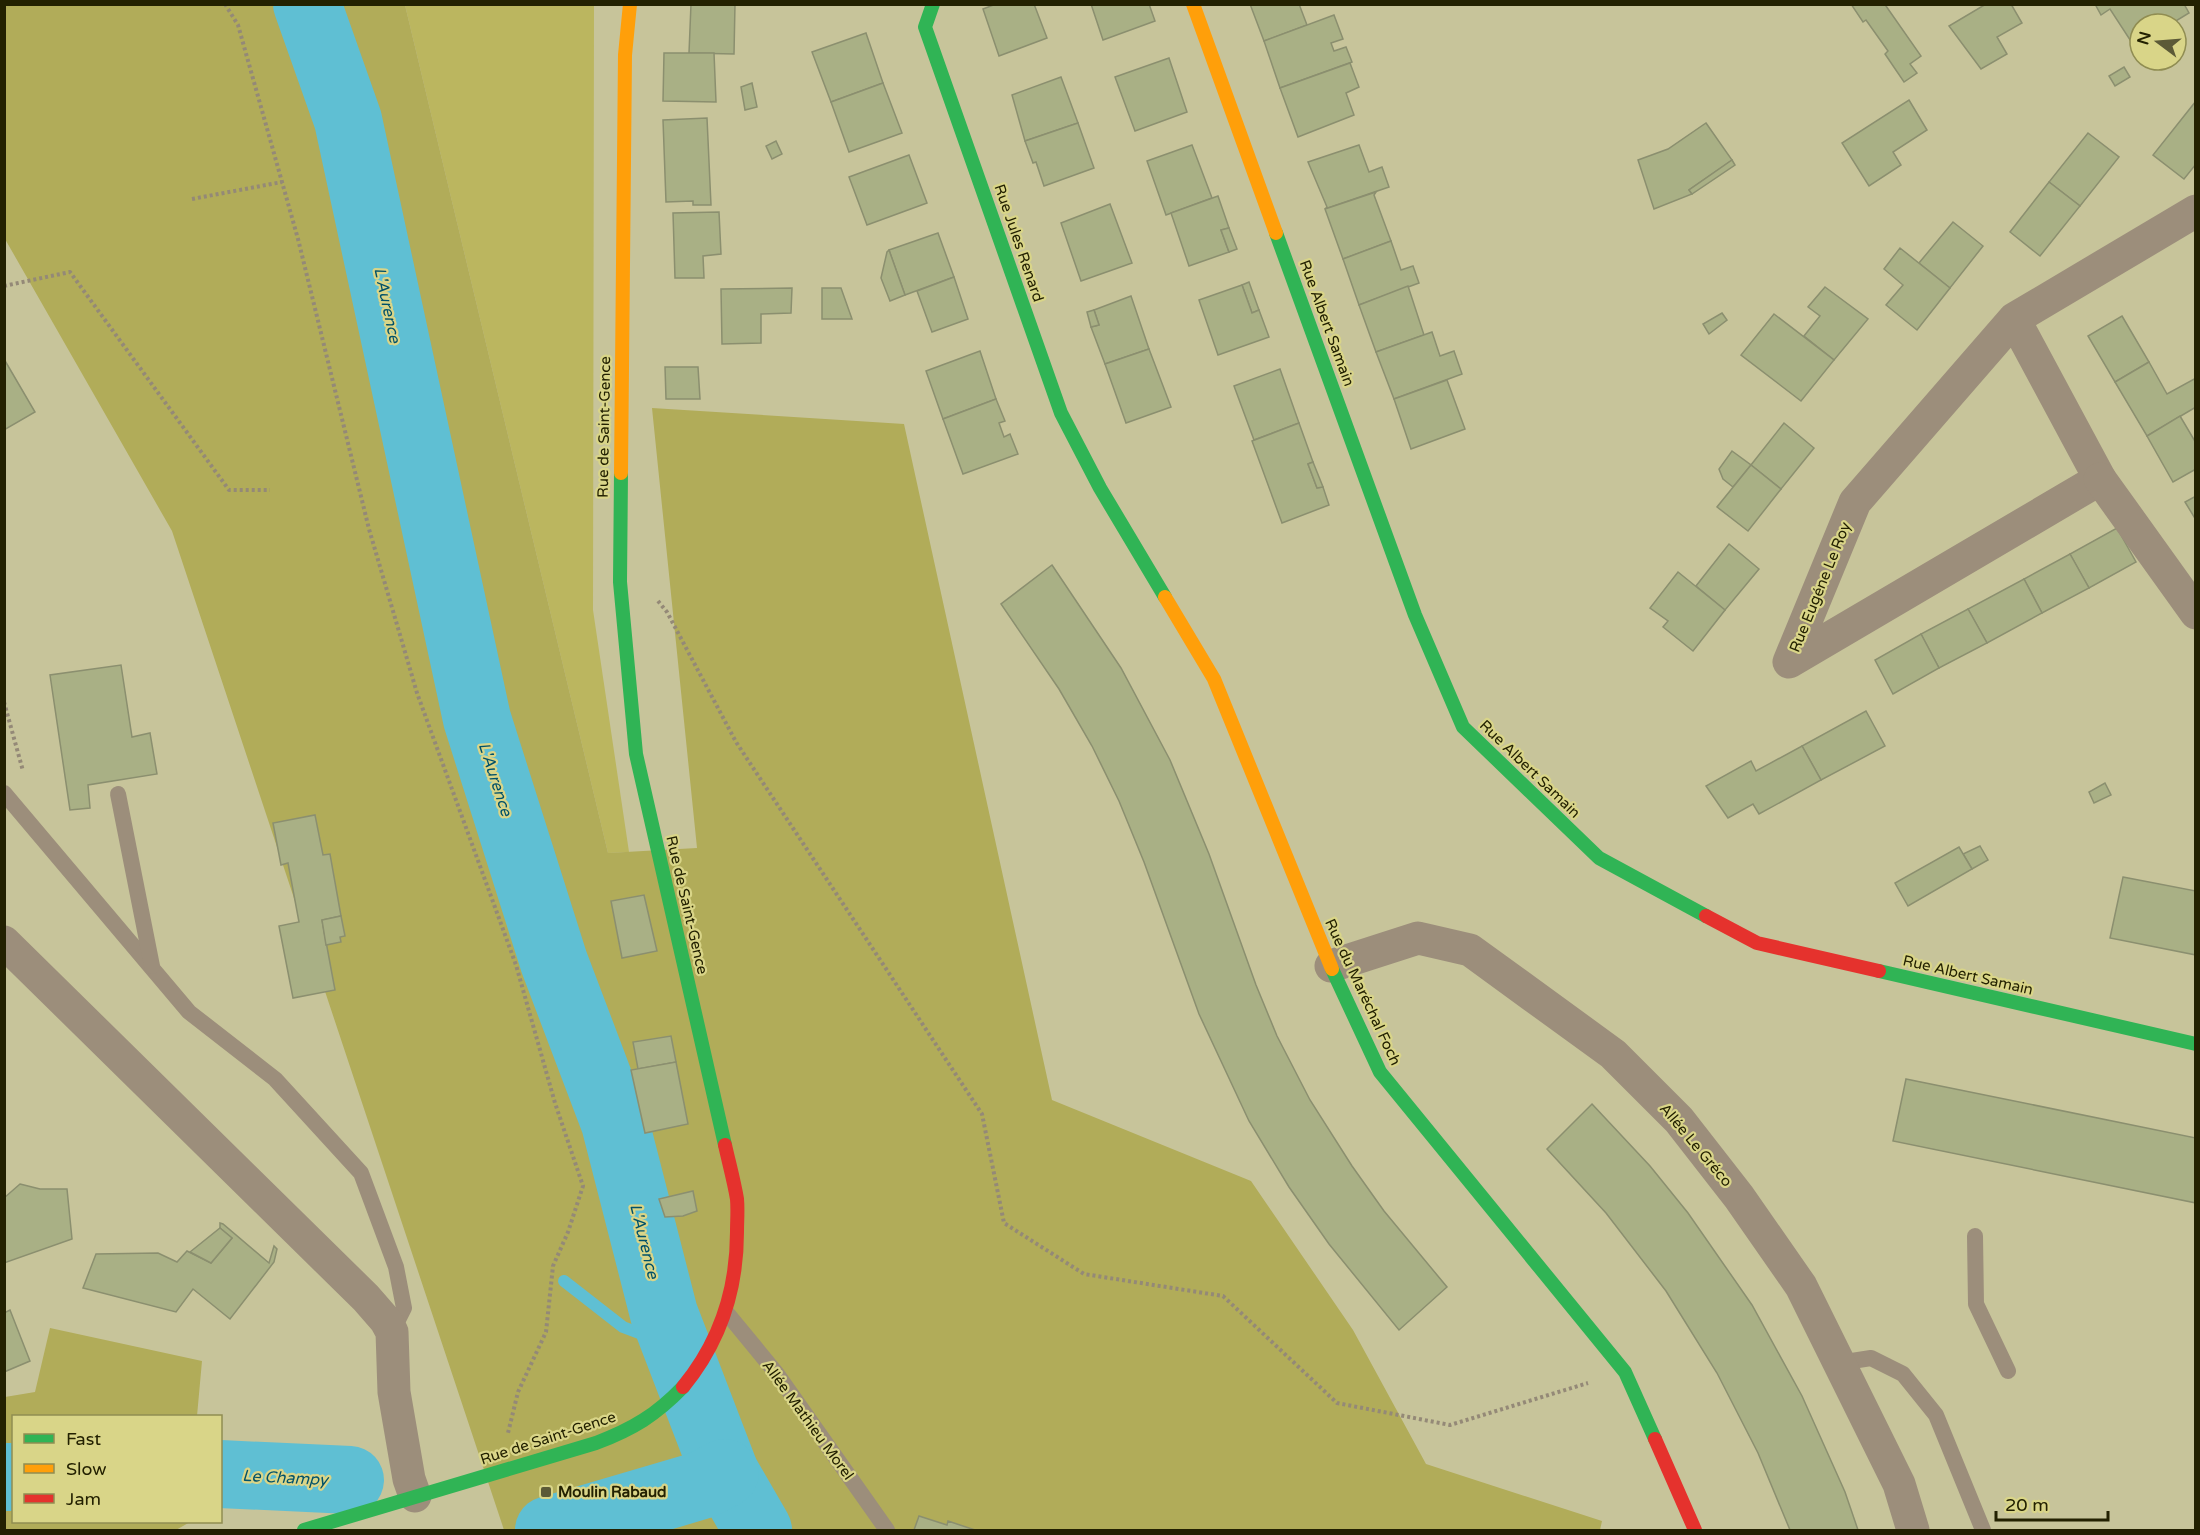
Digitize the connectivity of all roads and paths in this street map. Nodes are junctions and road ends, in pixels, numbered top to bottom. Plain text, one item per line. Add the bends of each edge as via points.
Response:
1 (225, 4) edge
2 (630, 4) edge
3 (933, 4) edge
4 (1193, 4) edge
5 (282, 182) junction
6 (192, 199) dead end
7 (2196, 211) edge
8 (4, 286) edge
9 (2014, 319) junction
10 (2100, 479) junction
11 (1100, 488) joint
12 (270, 490) dead end
13 (620, 582) junction
14 (2196, 613) edge
15 (4, 702) edge
16 (4, 793) edge
17 (118, 794) dead end
18 (22, 813) junction
19 (4, 942) edge
20 (1331, 966) junction
21 (153, 969) junction
22 (2196, 1044) edge
23 (1975, 1236) dead end
24 (726, 1312) junction
25 (392, 1332) junction
26 (1839, 1363) junction
27 (2008, 1371) dead end
28 (1625, 1372) junction
29 (508, 1470) junction
30 (415, 1496) junction
31 (304, 1530) edge
32 (887, 1530) edge
33 (1695, 1530) edge
34 (1913, 1530) edge
35 (1983, 1530) edge

1 - 5 path via 238,25
2 - 13 street, Rue de Saint-Gence via 625,55
3 - 11 street, Rue Jules Renard via 925,27 1061,413
4 - 22 street, Rue Albert Samain via 1415,615 1463,727 1599,858 1757,943
5 - 6 path
5 - 29 path via 369,529 417,693 516,965 583,1186 553,1266 546,1332 518,1392 508,1433
7 - 9 street, Rue Eugéne Le Roy
8 - 12 path via 70,272 229,490
9 - 10 street
9 - 10 street, Rue Eugéne Le Roy via 1855,502 1789,662
10 - 14 street
11 - 20 street, Rue du Maréchal Foch via 1214,680
13 - 24 street, Rue de Saint-Gence via 636,754 737,1200 737,1252
13 - 28 path via 657,600 667,612 736,742 982,1114 1004,1223 1084,1274 1223,1296 1337,1403 1450,1425
15 - 18 path via 26,784
16 - 18 lane
17 - 21 lane
18 - 21 lane
19 - 25 street via 366,1298
20 - 26 street, Allée Le Gréco via 1418,938 1470,950 1612,1054 1679,1120 1739,1197 1801,1286
20 - 28 street, Rue du Maréchal Foch via 1380,1072
21 - 25 lane via 189,1012 275,1079 361,1173 396,1267 404,1308
23 - 27 lane via 1976,1304
24 - 29 street, Rue de Saint-Gence via 687,1384 663,1407 631,1429
24 - 32 lane, Allée Mathieu Morel via 777,1374
25 - 30 street via 394,1392
26 - 34 street, Allée Le Gréco via 1899,1484
26 - 35 lane via 1871,1358 1903,1374 1936,1415
28 - 33 street, Rue du Maréchal Foch
29 - 30 street, Rue de Saint-Gence
30 - 31 street, Rue de Saint-Gence

